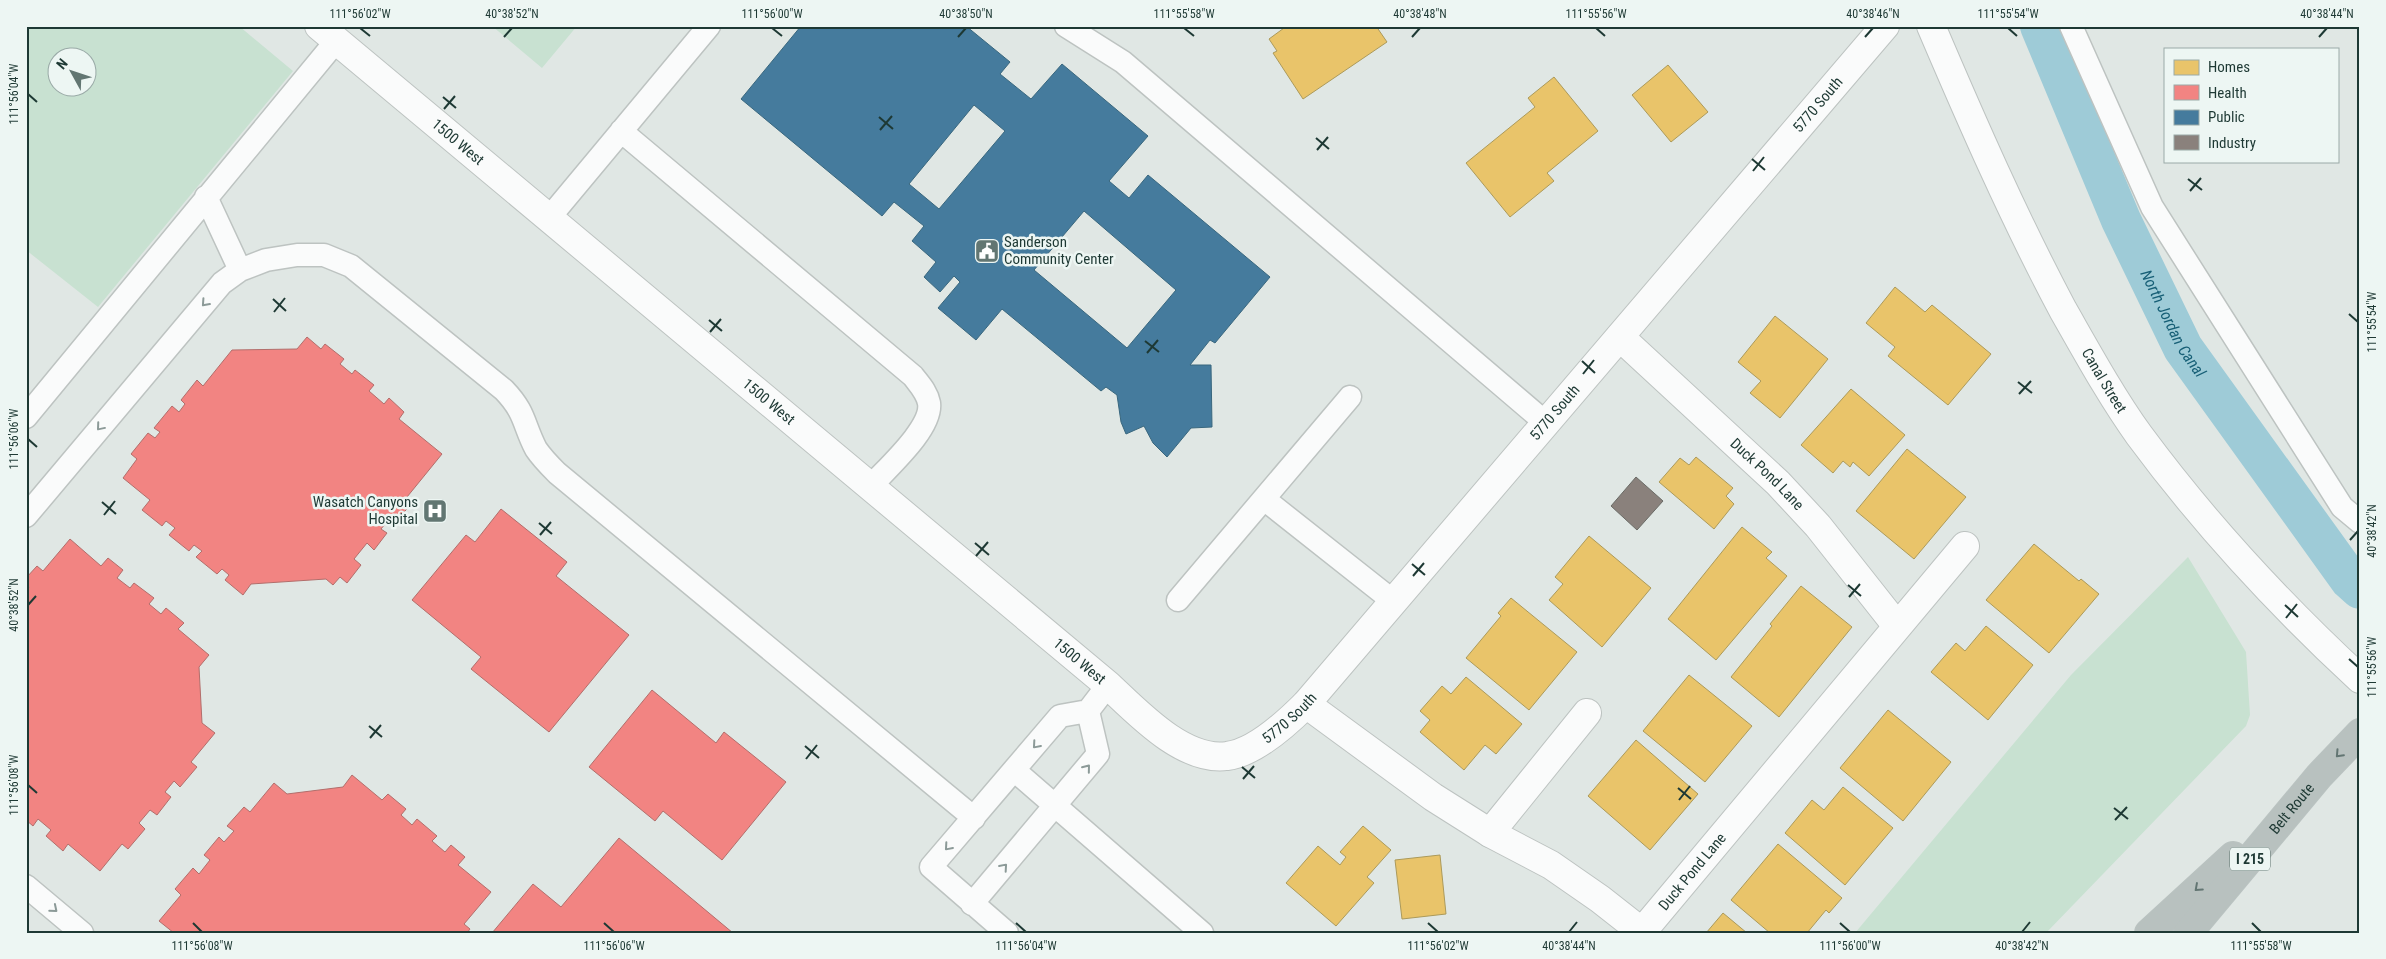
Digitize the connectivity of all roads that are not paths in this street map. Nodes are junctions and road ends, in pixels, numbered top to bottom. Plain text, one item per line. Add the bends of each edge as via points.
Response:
1 (709, 26) edge
2 (1066, 26) edge
3 (1886, 26) edge
4 (1931, 26) edge
5 (2071, 26) edge
6 (328, 33) edge
7 (621, 131) junction
8 (206, 197) junction
9 (549, 218) junction
10 (240, 270) junction
11 (1620, 337) junction
12 (1350, 397) dead end
13 (26, 417) edge
14 (1546, 424) junction
15 (870, 487) junction
16 (1264, 499) junction
17 (26, 516) edge
18 (2360, 522) edge
19 (1965, 546) dead end
20 (1178, 600) dead end
21 (1394, 602) junction
22 (1897, 626) junction
23 (2360, 679) edge
24 (1108, 685) junction
25 (1306, 704) junction
26 (1088, 711) junction
27 (1587, 713) dead end
28 (2360, 733) edge
29 (1228, 756) joint
30 (1014, 770) junction
31 (2316, 780) junction
32 (1056, 806) junction
33 (974, 818) junction
34 (1490, 833) junction
35 (26, 886) edge
36 (972, 904) junction
37 (1641, 932) edge
38 (82, 933) edge
39 (1007, 933) edge
40 (1202, 933) edge
41 (2149, 933) edge
42 (2188, 933) edge

1 - 7 lane
2 - 14 lane via 1123,62
3 - 11 street, 5770 South
4 - 23 street, Canal Street via 1986,155 2037,262 2087,354 2139,434 2260,578
5 - 18 lane via 2152,207 2342,507
6 - 8 lane
6 - 9 street, 1500 West
7 - 9 lane
7 - 15 lane via 913,376 924,390 929,403 928,415 920,431
8 - 10 lane
8 - 13 lane
9 - 15 street, 1500 West
10 -> 17 lane via 222,283
10 - 33 lane via 266,260 296,255 324,255 351,266 517,404 536,448 557,473
11 - 14 street, 5770 South
11 - 22 street, Duck Pond Lane via 1778,483 1818,526
12 - 16 lane
14 - 21 street, 5770 South
15 - 24 street, 1500 West
16 - 20 lane
16 - 21 lane
19 - 22 street, Duck Pond Lane
21 - 25 street, 5770 South
22 - 37 street, Duck Pond Lane
24 - 26 lane
24 - 29 street, 1500 West via 1149,723 1181,745 1207,755
25 - 29 street, 5770 South via 1260,743
25 - 34 street, Duck Pond Lane via 1432,797
26 -> 30 lane via 1060,716
32 -> 26 lane via 1098,754
27 - 34 street
28 -> 31 highway, Belt Route / I 215
30 - 32 lane
30 - 33 lane
31 -> 41 highway
31 - 42 highway, Belt Route / I 215
36 -> 32 lane
32 - 40 lane
33 -> 36 lane via 931,867
34 - 37 street, Duck Pond Lane via 1551,865
35 -> 38 lane
36 - 39 lane

